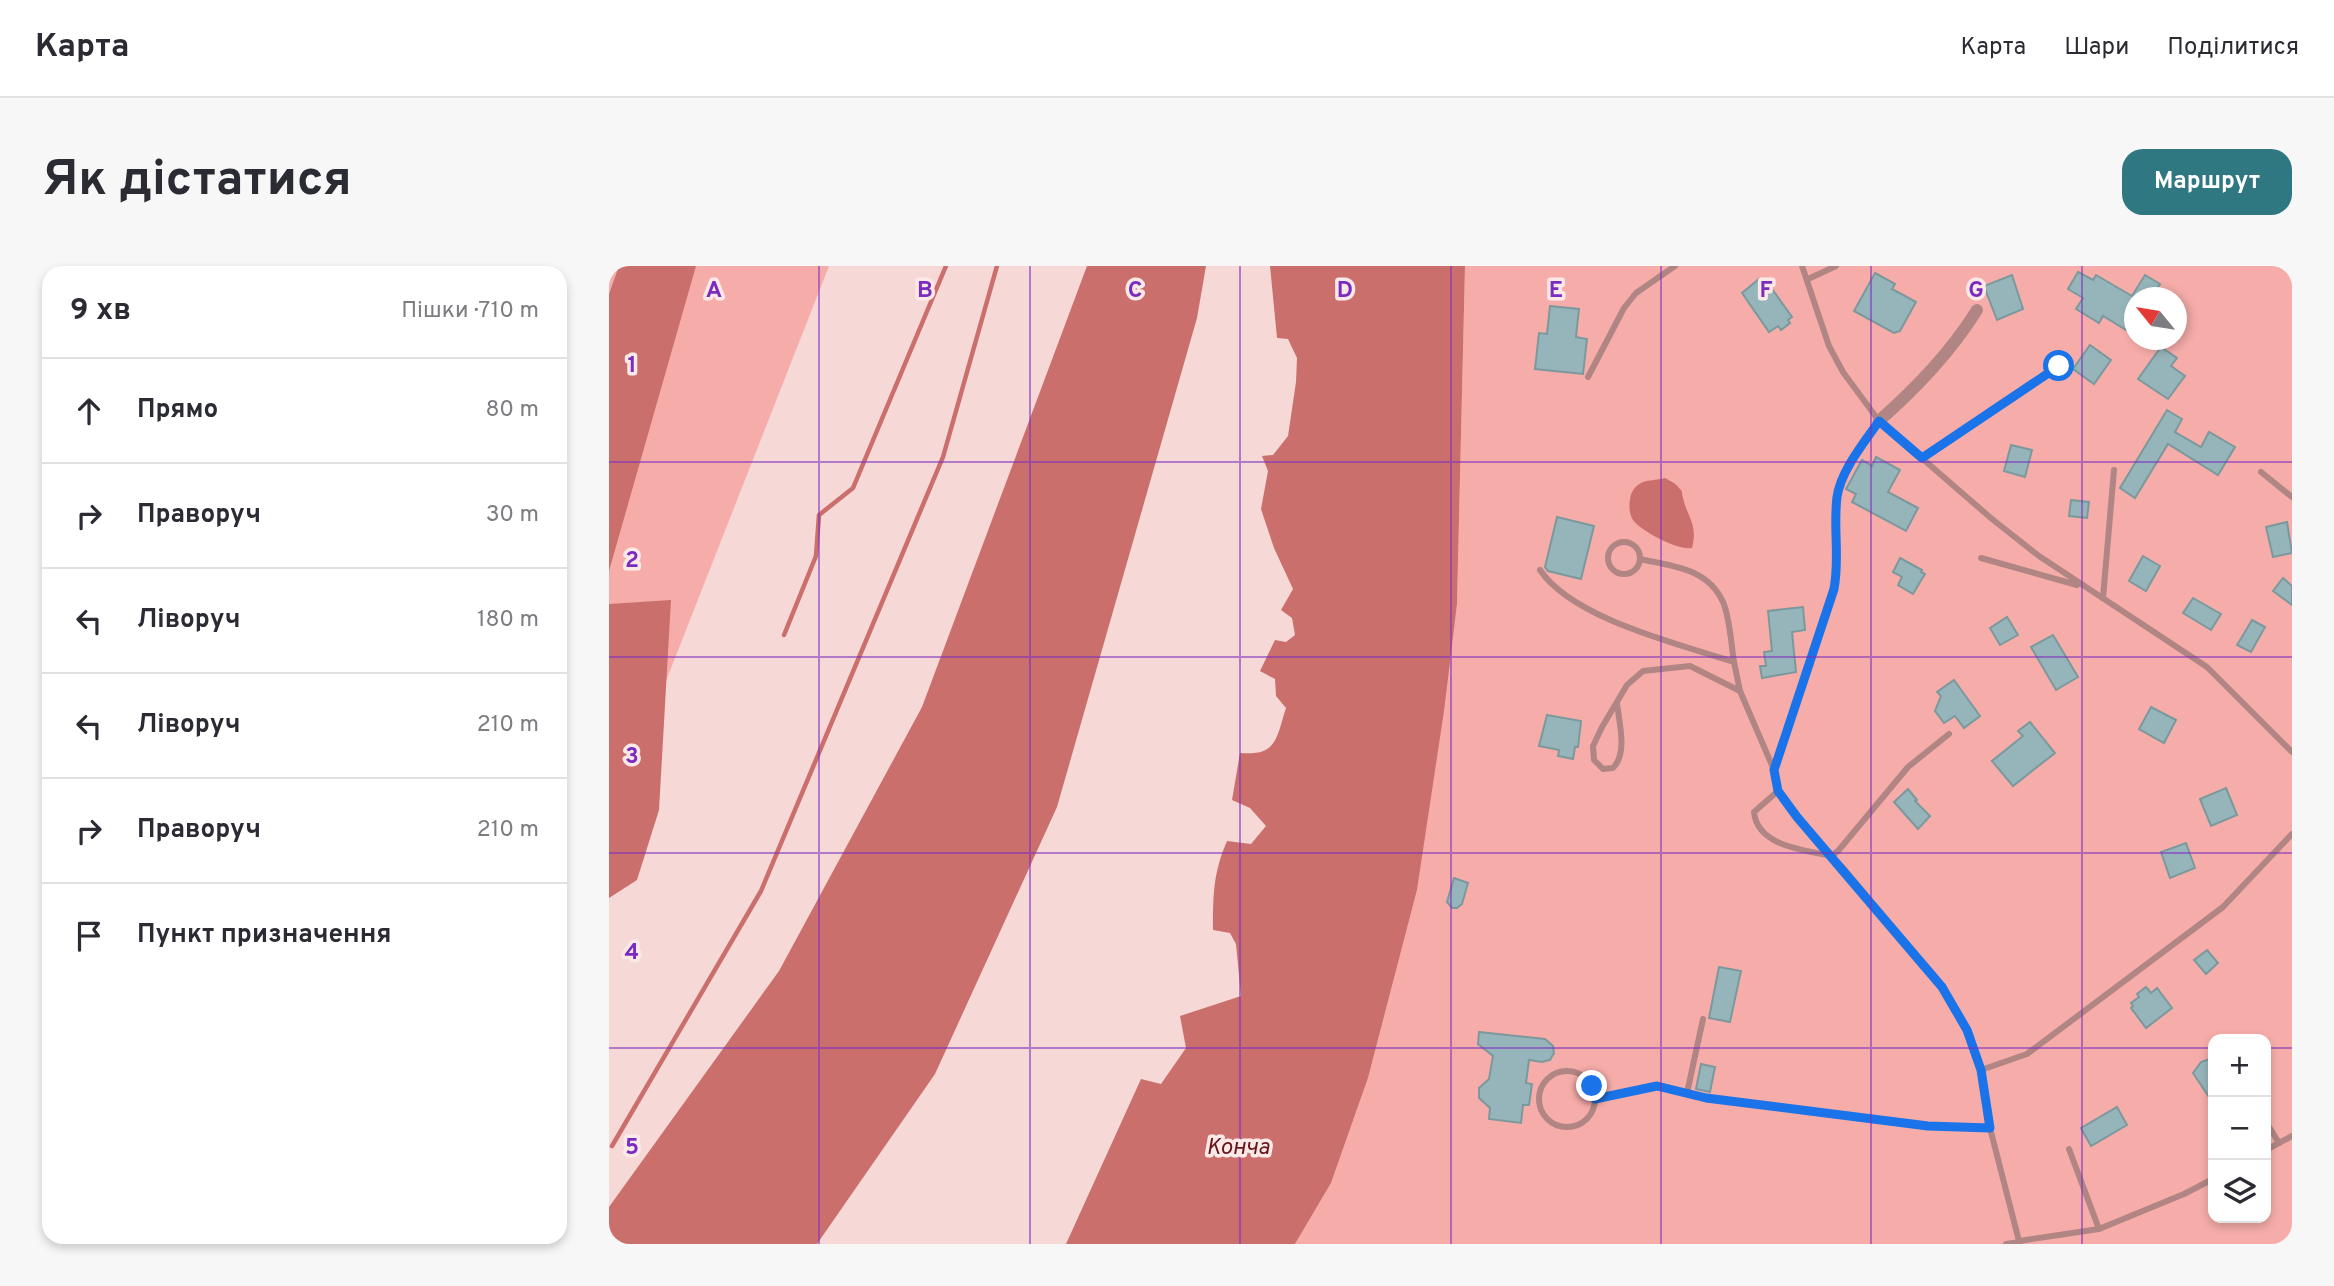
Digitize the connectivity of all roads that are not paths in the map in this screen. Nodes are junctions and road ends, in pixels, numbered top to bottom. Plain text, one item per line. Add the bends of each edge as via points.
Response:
1 (1675, 266) edge
2 (1803, 266) edge
3 (1836, 266) edge
4 (1808, 279) junction
5 (1977, 310) dead end
6 (2059, 366) dead end
7 (1588, 377) dead end
8 (1879, 421) junction
9 (1922, 458) junction
10 (2114, 470) dead end
11 (2260, 472) dead end
12 (2292, 497) edge
13 (1981, 558) dead end
14 (1640, 559) junction
15 (1540, 570) dead end
16 (2082, 586) junction
17 (2103, 598) junction
18 (1734, 662) junction
19 (1740, 691) junction
20 (1616, 703) junction
21 (1949, 734) dead end
22 (2292, 752) edge
23 (1774, 770) junction
24 (1778, 791) junction
25 (2292, 834) edge
26 (1831, 856) junction
27 (1703, 1018) dead end
28 (1981, 1070) junction
29 (1687, 1093) junction
30 (1595, 1099) junction
31 (1990, 1128) junction
32 (2271, 1130) edge
33 (2292, 1136) edge
34 (2279, 1143) junction
35 (2271, 1147) edge
36 (2069, 1149) dead end
37 (2208, 1182) edge
38 (2099, 1228) junction
39 (2020, 1242) edge
40 (2006, 1244) edge

1 - 7 lane via 1624,307
2 - 4 lane
3 - 4 lane
4 - 8 lane via 1829,346
5 - 8 street via 1956,343
6 - 9 lane
8 - 9 lane
8 - 23 lane via 1845,474 1837,496 1834,589
9 - 16 lane via 1992,519
10 - 17 lane
11 - 12 lane
13 - 16 lane
14 - 14 lane via 1636,569 1622,575 1613,570 1608,556 1618,543 1628,543 1637,549
14 - 18 lane via 1686,568 1707,579 1724,603
15 - 18 lane via 1546,580 1583,607 1618,624
16 - 17 lane
17 - 22 lane via 2207,667
18 - 19 lane
19 - 20 lane via 1690,666 1665,667 1643,671
19 - 23 lane
20 - 20 lane via 1620,761 1603,769 1594,760 1594,746
21 - 26 lane via 1908,767
23 - 24 lane
24 - 26 lane
24 - 26 lane via 1754,812 1769,838
25 - 28 lane via 2223,907 2027,1054
26 - 28 lane via 1942,987 1967,1030
27 - 29 lane
28 - 31 lane
29 - 30 lane via 1657,1086
29 - 31 lane via 1928,1126
30 - 30 lane via 1586,1120 1568,1128 1550,1123 1538,1098 1552,1075 1570,1071 1586,1079
31 - 39 lane
32 - 34 lane
33 - 34 lane
34 - 35 lane
36 - 38 lane
37 - 38 lane
38 - 39 lane
39 - 40 lane

